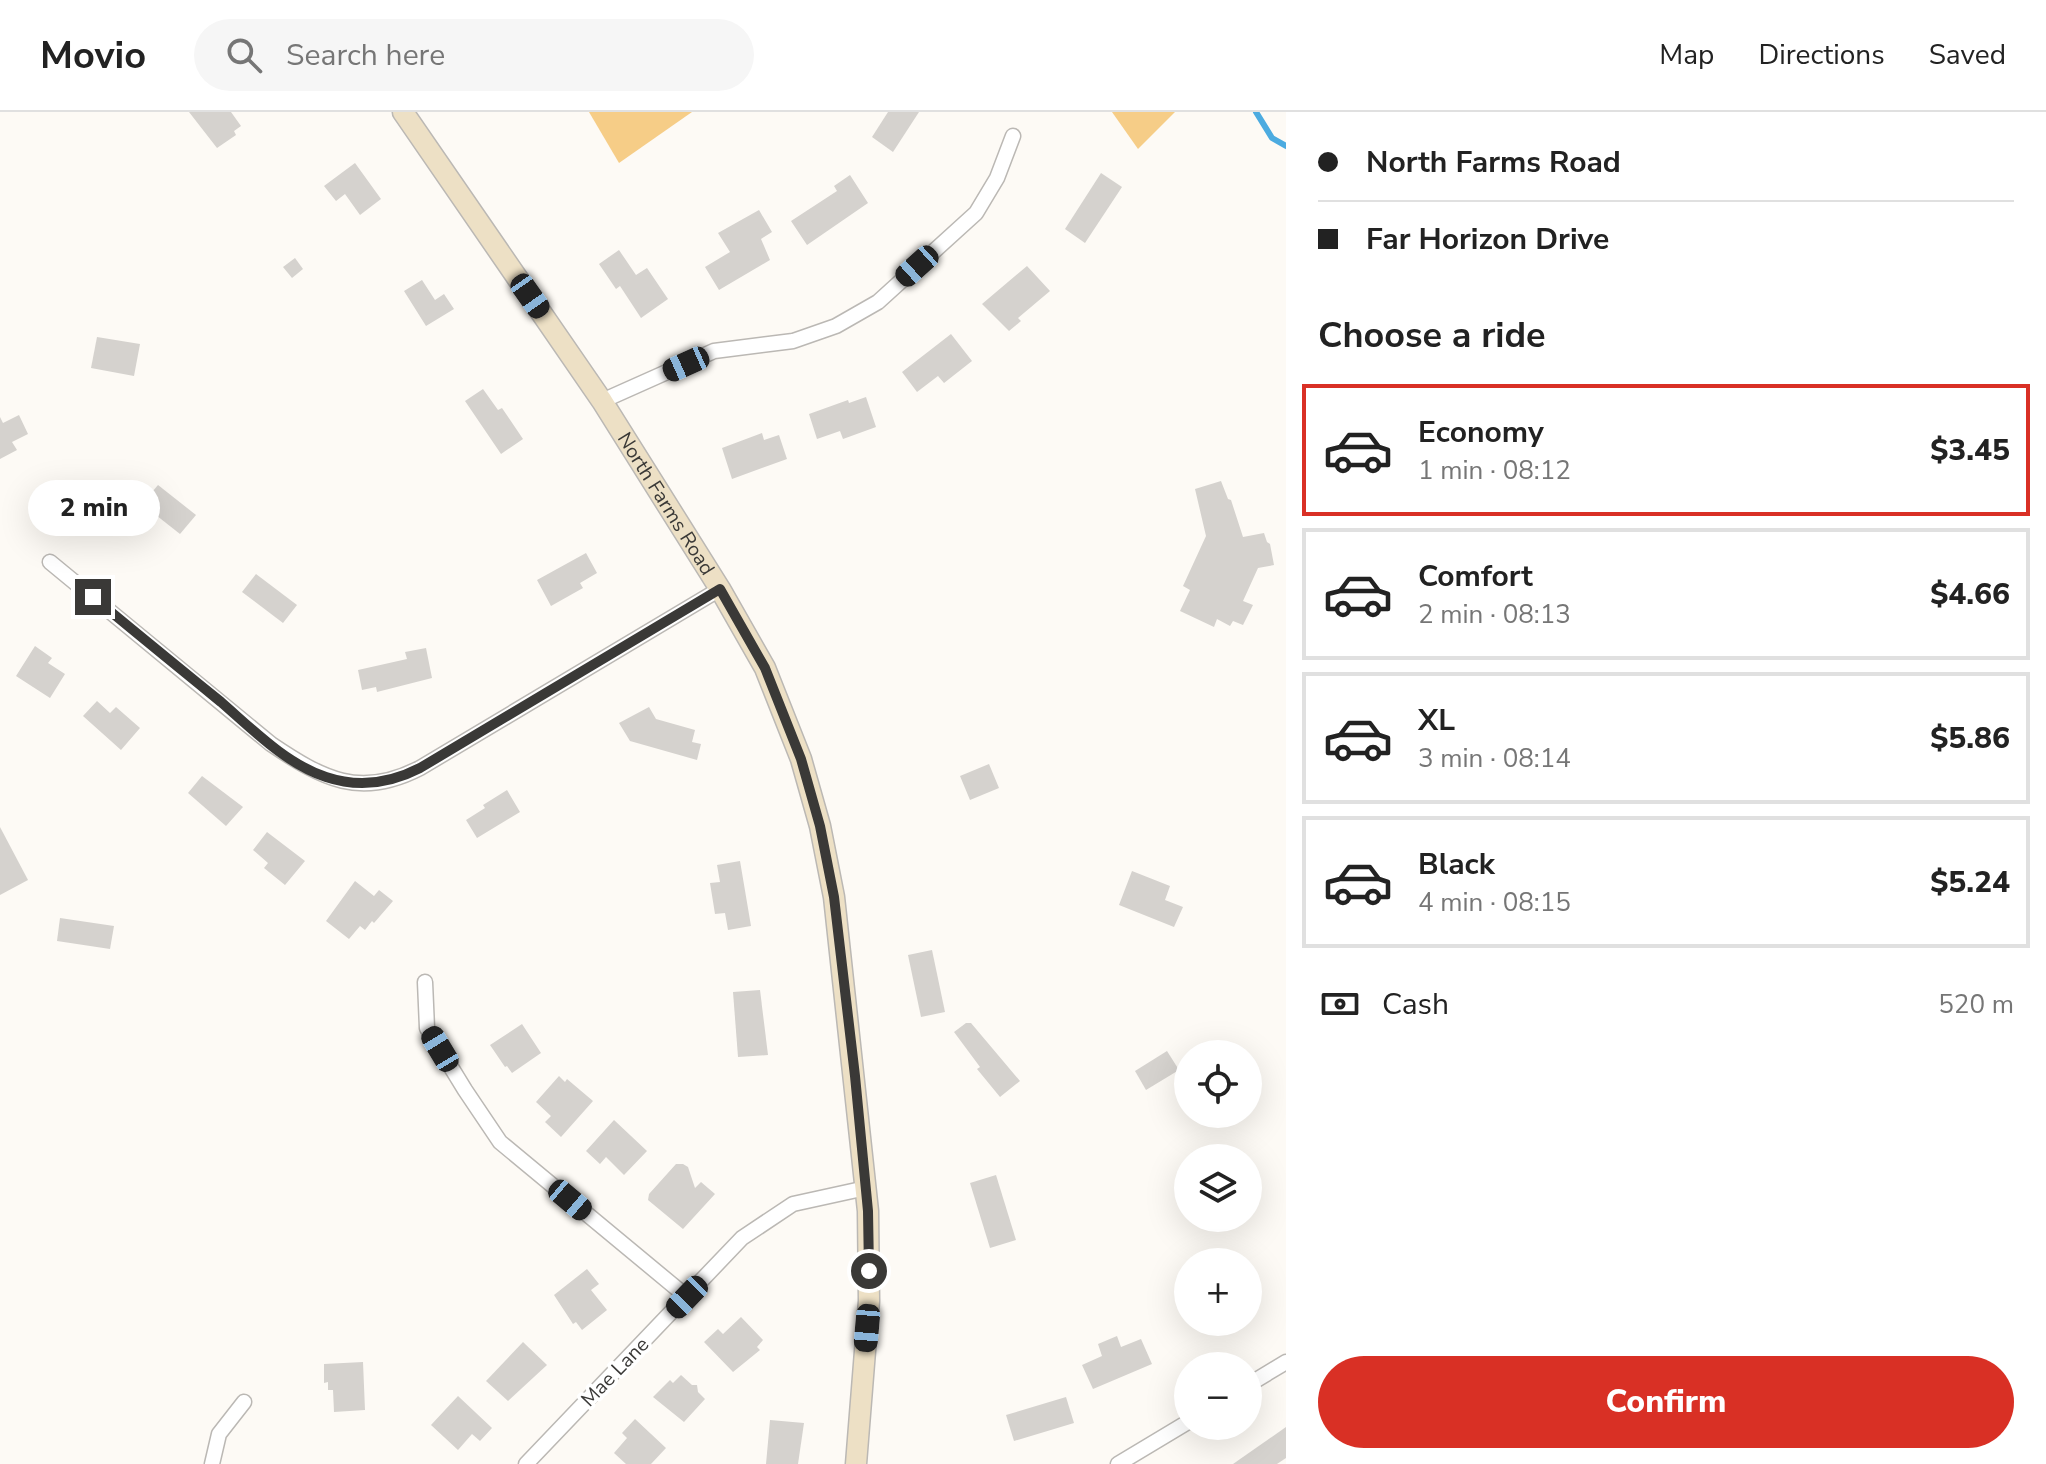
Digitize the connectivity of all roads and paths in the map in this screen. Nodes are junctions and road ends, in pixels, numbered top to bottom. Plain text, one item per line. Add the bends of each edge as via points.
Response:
1 (403, 112) edge
2 (1013, 136) dead end
3 (602, 401) junction
4 (50, 562) dead end
5 (720, 589) junction
6 (425, 982) dead end
7 (866, 1188) junction
8 (687, 1297) junction
9 (1286, 1362) edge
10 (1262, 1377) edge
11 (244, 1402) dead end
12 (1174, 1430) edge
13 (212, 1464) edge
14 (526, 1464) edge
15 (856, 1464) edge
16 (1118, 1464) edge

1 - 3 main road, North Farms Road
2 - 3 street via 976,213 878,302 836,326 793,341 714,351
3 - 5 main road, North Farms Road
4 - 5 street via 271,744 325,777 360,783 397,780 420,768
5 - 7 main road, North Farms Road via 765,668 801,759 820,826 834,897
6 - 8 street via 427,1028 500,1142
7 - 8 street, Mae Lane via 793,1204 742,1238
7 - 15 main road, North Farms Road via 869,1301
8 - 14 street, Mae Lane
9 - 10 street
11 - 13 street via 219,1434
12 - 16 street

